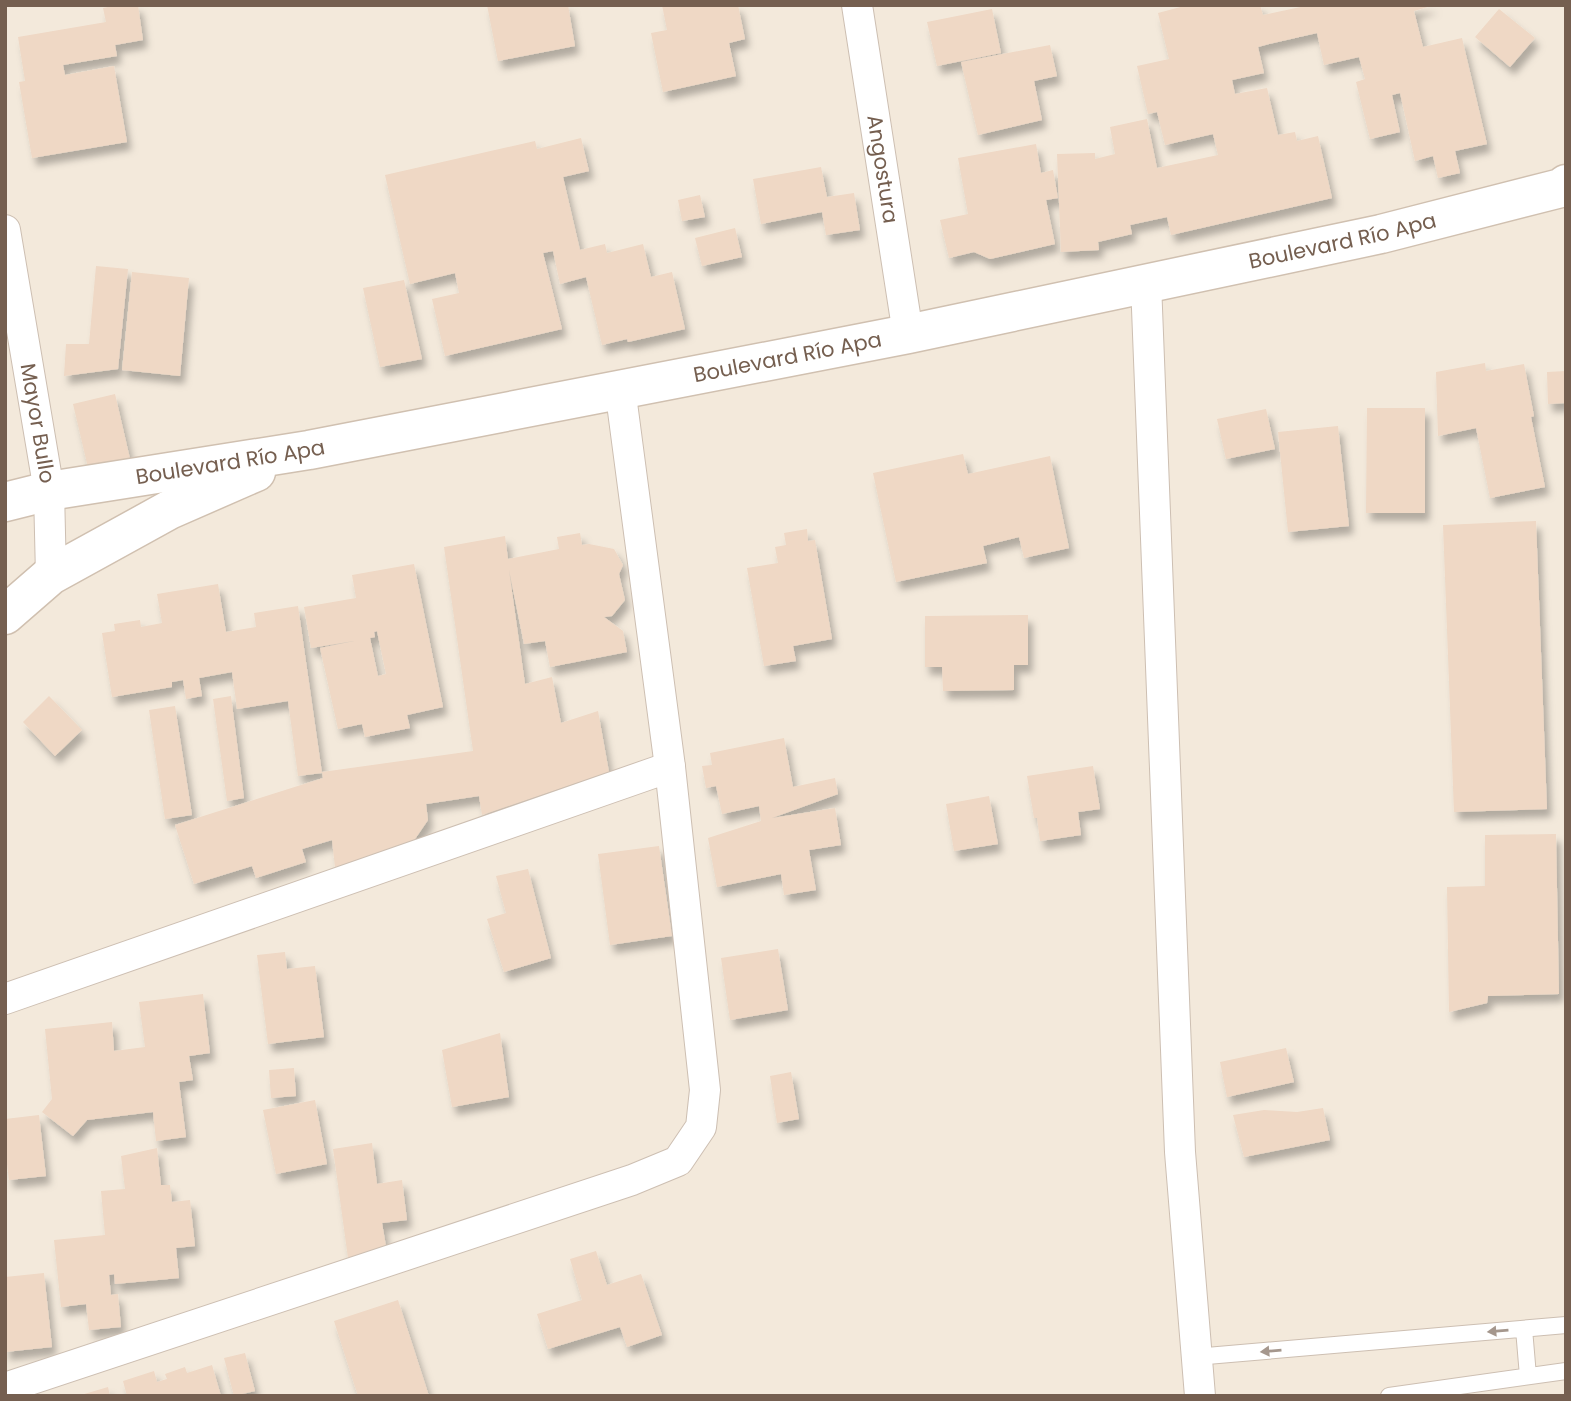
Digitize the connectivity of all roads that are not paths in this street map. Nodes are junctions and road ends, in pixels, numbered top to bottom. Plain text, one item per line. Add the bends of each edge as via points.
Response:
1 (857, 5) edge
2 (1566, 184) edge
3 (5, 230) edge
4 (1146, 283) junction
5 (908, 334) junction
6 (620, 388) junction
7 (309, 450) junction
8 (49, 491) junction
9 (5, 502) edge
10 (51, 575) junction
11 (5, 615) edge
12 (670, 768) junction
13 (5, 999) edge
14 (1566, 1325) edge
15 (1524, 1329) junction
16 (1195, 1357) junction
17 (1566, 1371) edge
18 (1528, 1376) junction
19 (5, 1388) edge
20 (1200, 1396) edge
21 (1389, 1396) edge

1 - 5 street, Angostura
2 - 4 main road, Boulevard Río Apa via 1381,233
3 - 8 street, Mayor Bullo
4 - 5 main road, Boulevard Río Apa
4 - 16 street via 1180,1152
5 - 6 main road, Boulevard Río Apa
6 - 7 main road, Boulevard Río Apa
6 - 12 street
7 - 8 main road, Boulevard Río Apa
7 - 10 main road via 169,510
8 - 9 main road, Boulevard Río Apa
8 - 10 street, Mayor Bullo
10 - 11 main road
12 - 13 street
12 - 19 street via 705,1090 701,1127 678,1161
14 - 15 lane
15 -> 16 lane
15 - 18 lane
16 - 20 street
17 - 18 lane
18 - 21 lane

